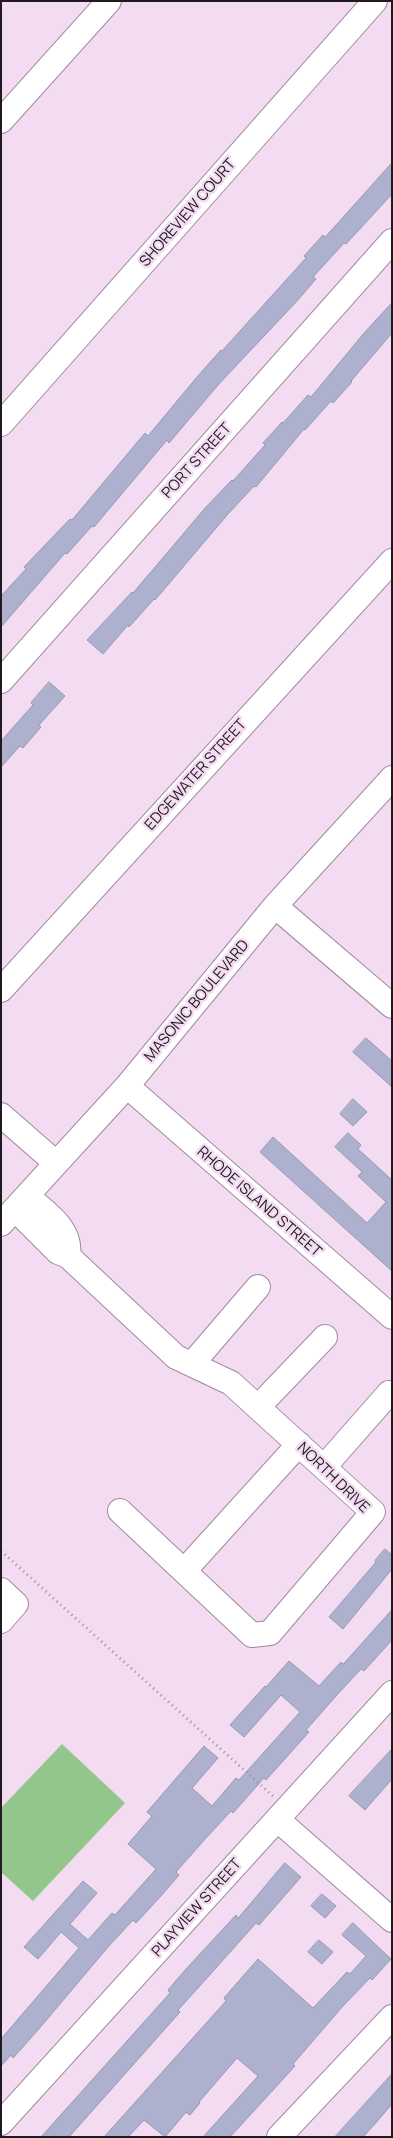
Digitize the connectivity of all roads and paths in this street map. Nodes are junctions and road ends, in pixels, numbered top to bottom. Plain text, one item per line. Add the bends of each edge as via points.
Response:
1 (109, 1) edge
2 (375, 1) edge
3 (1, 121) edge
4 (392, 241) edge
5 (1, 424) edge
6 (392, 561) edge
7 (1, 681) edge
8 (392, 778) edge
9 (275, 906) junction
10 (1, 990) edge
11 (392, 1006) edge
12 (126, 1086) junction
13 (1, 1115) edge
14 (56, 1163) junction
15 (14, 1210) edge
16 (258, 1287) dead end
17 (392, 1317) edge
18 (325, 1337) dead end
19 (192, 1364) junction
20 (389, 1393) dead end
21 (258, 1407) junction
22 (299, 1444) junction
23 (324, 1467) junction
24 (381, 1510) edge
25 (120, 1511) dead end
26 (1, 1551) edge
27 (184, 1571) junction
28 (1, 1590) edge
29 (1, 1621) edge
30 (392, 1693) edge
31 (283, 1814) junction
32 (392, 1920) edge
33 (392, 2017) edge
34 (1, 2123) edge
35 (279, 2137) edge

1 - 3 street
2 - 5 street, SHOREVIEW COURT
4 - 7 street, PORT STREET
6 - 10 street, EDGEWATER STREET
8 - 9 street, MASONIC BOULEVARD
9 - 11 street
9 - 12 street, MASONIC BOULEVARD
12 - 14 street, MASONIC BOULEVARD
12 - 17 street, RHODE ISLAND STREET
13 - 14 street
14 - 15 street, MASONIC BOULEVARD
15 - 19 street, NORTH DRIVE via 176,1357
16 - 19 street
18 - 21 street
19 - 21 street, NORTH DRIVE via 231,1383
20 - 23 street
21 - 22 street, NORTH DRIVE
22 - 23 street, NORTH DRIVE
22 - 27 street
23 - 24 street, NORTH DRIVE
24 - 27 street, NORTH DRIVE via 373,1512 270,1633 252,1635
25 - 27 street, NORTH DRIVE
26 - 31 path
28 - 29 street via 16,1604
30 - 31 street, PLAYVIEW STREET
31 - 32 street
31 - 34 street, PLAYVIEW STREET
33 - 35 street

